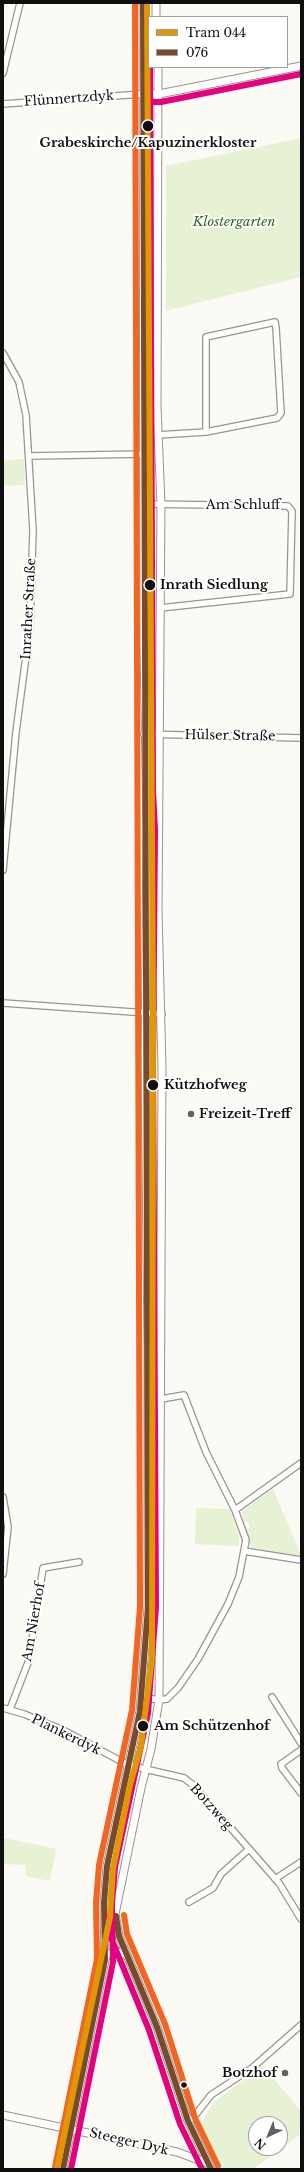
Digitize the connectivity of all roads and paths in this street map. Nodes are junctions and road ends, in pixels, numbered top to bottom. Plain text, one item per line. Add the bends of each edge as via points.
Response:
1 (20, 3) edge
2 (142, 3) edge
3 (156, 3) edge
4 (156, 16) edge
5 (301, 66) edge
6 (158, 68) edge
7 (3, 73) edge
8 (142, 94) junction
9 (159, 94) junction
10 (3, 104) edge
11 (3, 353) edge
12 (206, 432) junction
13 (157, 435) junction
14 (144, 454) junction
15 (29, 456) junction
16 (144, 504) junction
17 (161, 504) junction
18 (160, 608) junction
19 (144, 734) junction
20 (160, 735) junction
21 (301, 738) edge
22 (3, 870) edge
23 (3, 1003) edge
24 (145, 1014) junction
25 (162, 1014) junction
26 (161, 1399) junction
27 (301, 1463) edge
28 (3, 1497) edge
29 (235, 1510) junction
30 (244, 1551) junction
31 (4, 1557) edge
32 (301, 1560) edge
33 (79, 1562) dead end
34 (3, 1574) edge
35 (141, 1697) junction
36 (272, 1697) dead end
37 (159, 1700) junction
38 (3, 1708) edge
39 (10, 1709) junction
40 (301, 1743) edge
41 (301, 1750) edge
42 (128, 1765) junction
43 (145, 1769) junction
44 (301, 1793) edge
45 (249, 1849) junction
46 (301, 1862) edge
47 (275, 1879) junction
48 (189, 1902) dead end
49 (301, 1919) edge
50 (126, 1956) junction
51 (105, 1960) junction
52 (301, 2026) edge
53 (3, 2115) edge
54 (188, 2121) junction
55 (71, 2128) junction
56 (209, 2166) edge
57 (63, 2169) edge

1 - 7 street
2 - 8 street
3 - 4 street
5 - 9 street, Flünnertzdyk
6 - 9 street
8 - 9 street, Flünnertzdyk
8 - 10 street, Flünnertzdyk
8 - 14 street
9 - 13 street
11 - 15 street, Inrather Straße via 19,382 26,415
12 - 12 street via 277,418 281,413 274,322 206,337
12 - 13 street
13 - 17 street
14 - 15 street
14 - 16 street
15 - 22 street, Inrather Straße via 33,530 30,626 16,732
16 - 17 street, Am Schluff
16 - 19 street
17 - 18 street
17 - 18 street, Am Schluff via 288,506 292,511 290,594
18 - 20 street
19 - 20 street, Hülser Straße
19 - 24 street via 147,830
20 - 21 street, Hülser Straße
20 - 25 street via 158,911
23 - 24 street
24 - 25 street
24 - 35 street via 148,1603
25 - 26 street
26 - 29 street via 184,1396 206,1452
26 - 37 street
27 - 29 street
28 - 31 street via 8,1527
29 - 30 street via 246,1540
30 - 32 street
30 - 37 street via 228,1604 198,1659 170,1696
31 - 34 street
33 - 39 street, Am Nierhof via 43,1568 29,1660
35 - 37 street
35 - 42 street
36 - 40 street
37 - 43 street
38 - 39 street, Plankerdyk
39 - 42 street, Plankerdyk via 64,1731
41 - 44 street via 281,1764
42 - 43 street, Plankerdyk
42 - 51 street via 107,1866 104,1903
43 - 45 street, Botzweg via 184,1778
43 - 50 street via 115,1914
45 - 47 street, Botzweg
45 - 48 street via 221,1874 213,1888
46 - 47 street
47 - 49 street, Botzweg
50 - 51 street via 116,1950 108,1954
50 - 54 street via 157,2027
51 - 55 street
52 - 54 street via 252,2068 211,2095 197,2114
53 - 55 street, Steeger Dyk
54 - 56 street
55 - 56 street, Steeger Dyk via 177,2152
55 - 57 street

